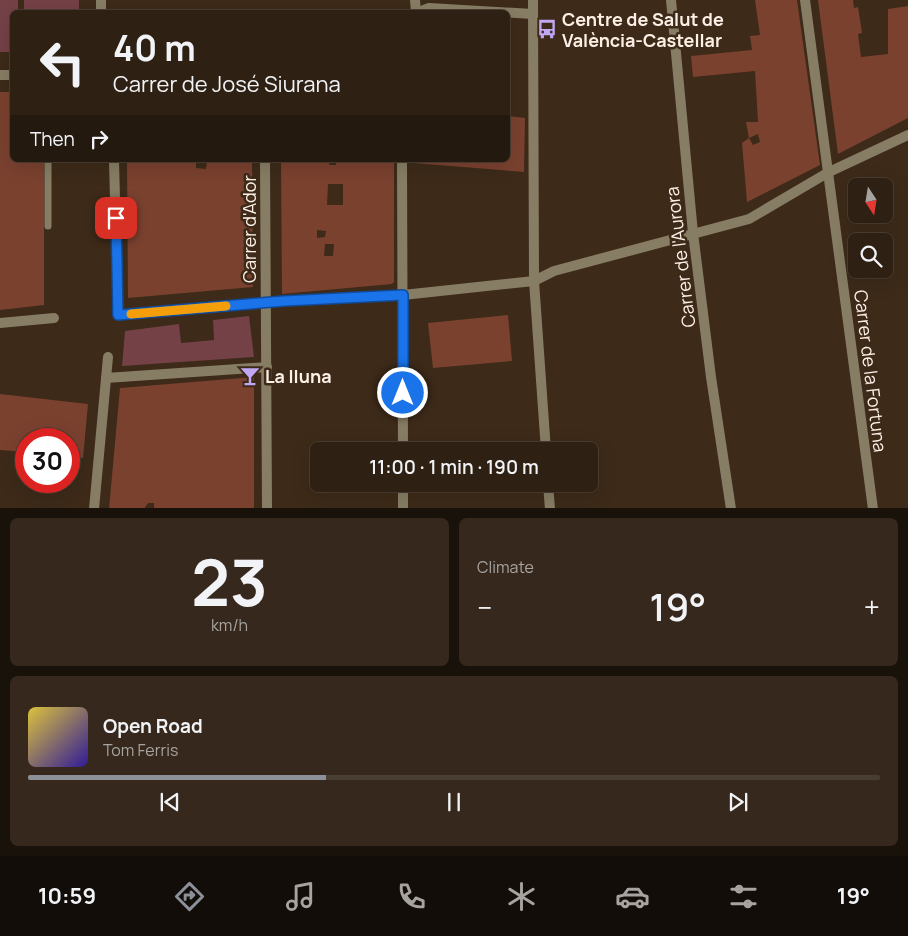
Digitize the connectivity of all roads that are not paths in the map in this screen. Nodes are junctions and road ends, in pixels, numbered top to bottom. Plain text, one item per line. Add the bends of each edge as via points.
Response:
1 (533, 0) edge
2 (671, 0) edge
3 (805, 0) edge
4 (422, 10) edge
5 (463, 10) edge
6 (510, 13) edge
7 (533, 14) junction
8 (908, 135) edge
9 (48, 162) edge
10 (114, 162) edge
11 (265, 162) edge
12 (402, 162) edge
13 (829, 172) junction
14 (48, 226) dead end
15 (692, 234) junction
16 (534, 281) junction
17 (403, 295) junction
18 (265, 303) junction
19 (54, 318) dead end
20 (0, 323) edge
21 (108, 357) dead end
22 (267, 367) junction
23 (106, 378) junction
24 (403, 442) edge
25 (545, 442) edge
26 (403, 492) edge
27 (549, 492) edge
28 (94, 508) edge
29 (266, 508) edge
30 (403, 508) edge
31 (550, 508) edge
32 (731, 508) edge
33 (873, 508) edge

1 - 7 street
2 - 15 street, Carrer de l'Aurora
3 - 13 street, Carrer de la Fortuna
4 - 5 street
6 - 7 street
7 - 16 street
8 - 13 street
9 - 14 lane
10 - 18 street via 118,315
11 - 18 street, Carrer d'Ador
12 - 17 street
13 - 15 street via 749,219
13 - 33 street, Carrer de la Fortuna
15 - 16 street via 554,271
15 - 32 street, Carrer de l'Aurora
16 - 17 street
16 - 25 street
17 - 18 street
17 - 24 street
18 - 22 street, Carrer d'Ador
19 - 20 street
21 - 23 street
22 - 23 street
22 - 29 street, Carrer d'Ador
23 - 28 street
26 - 30 street
27 - 31 street

